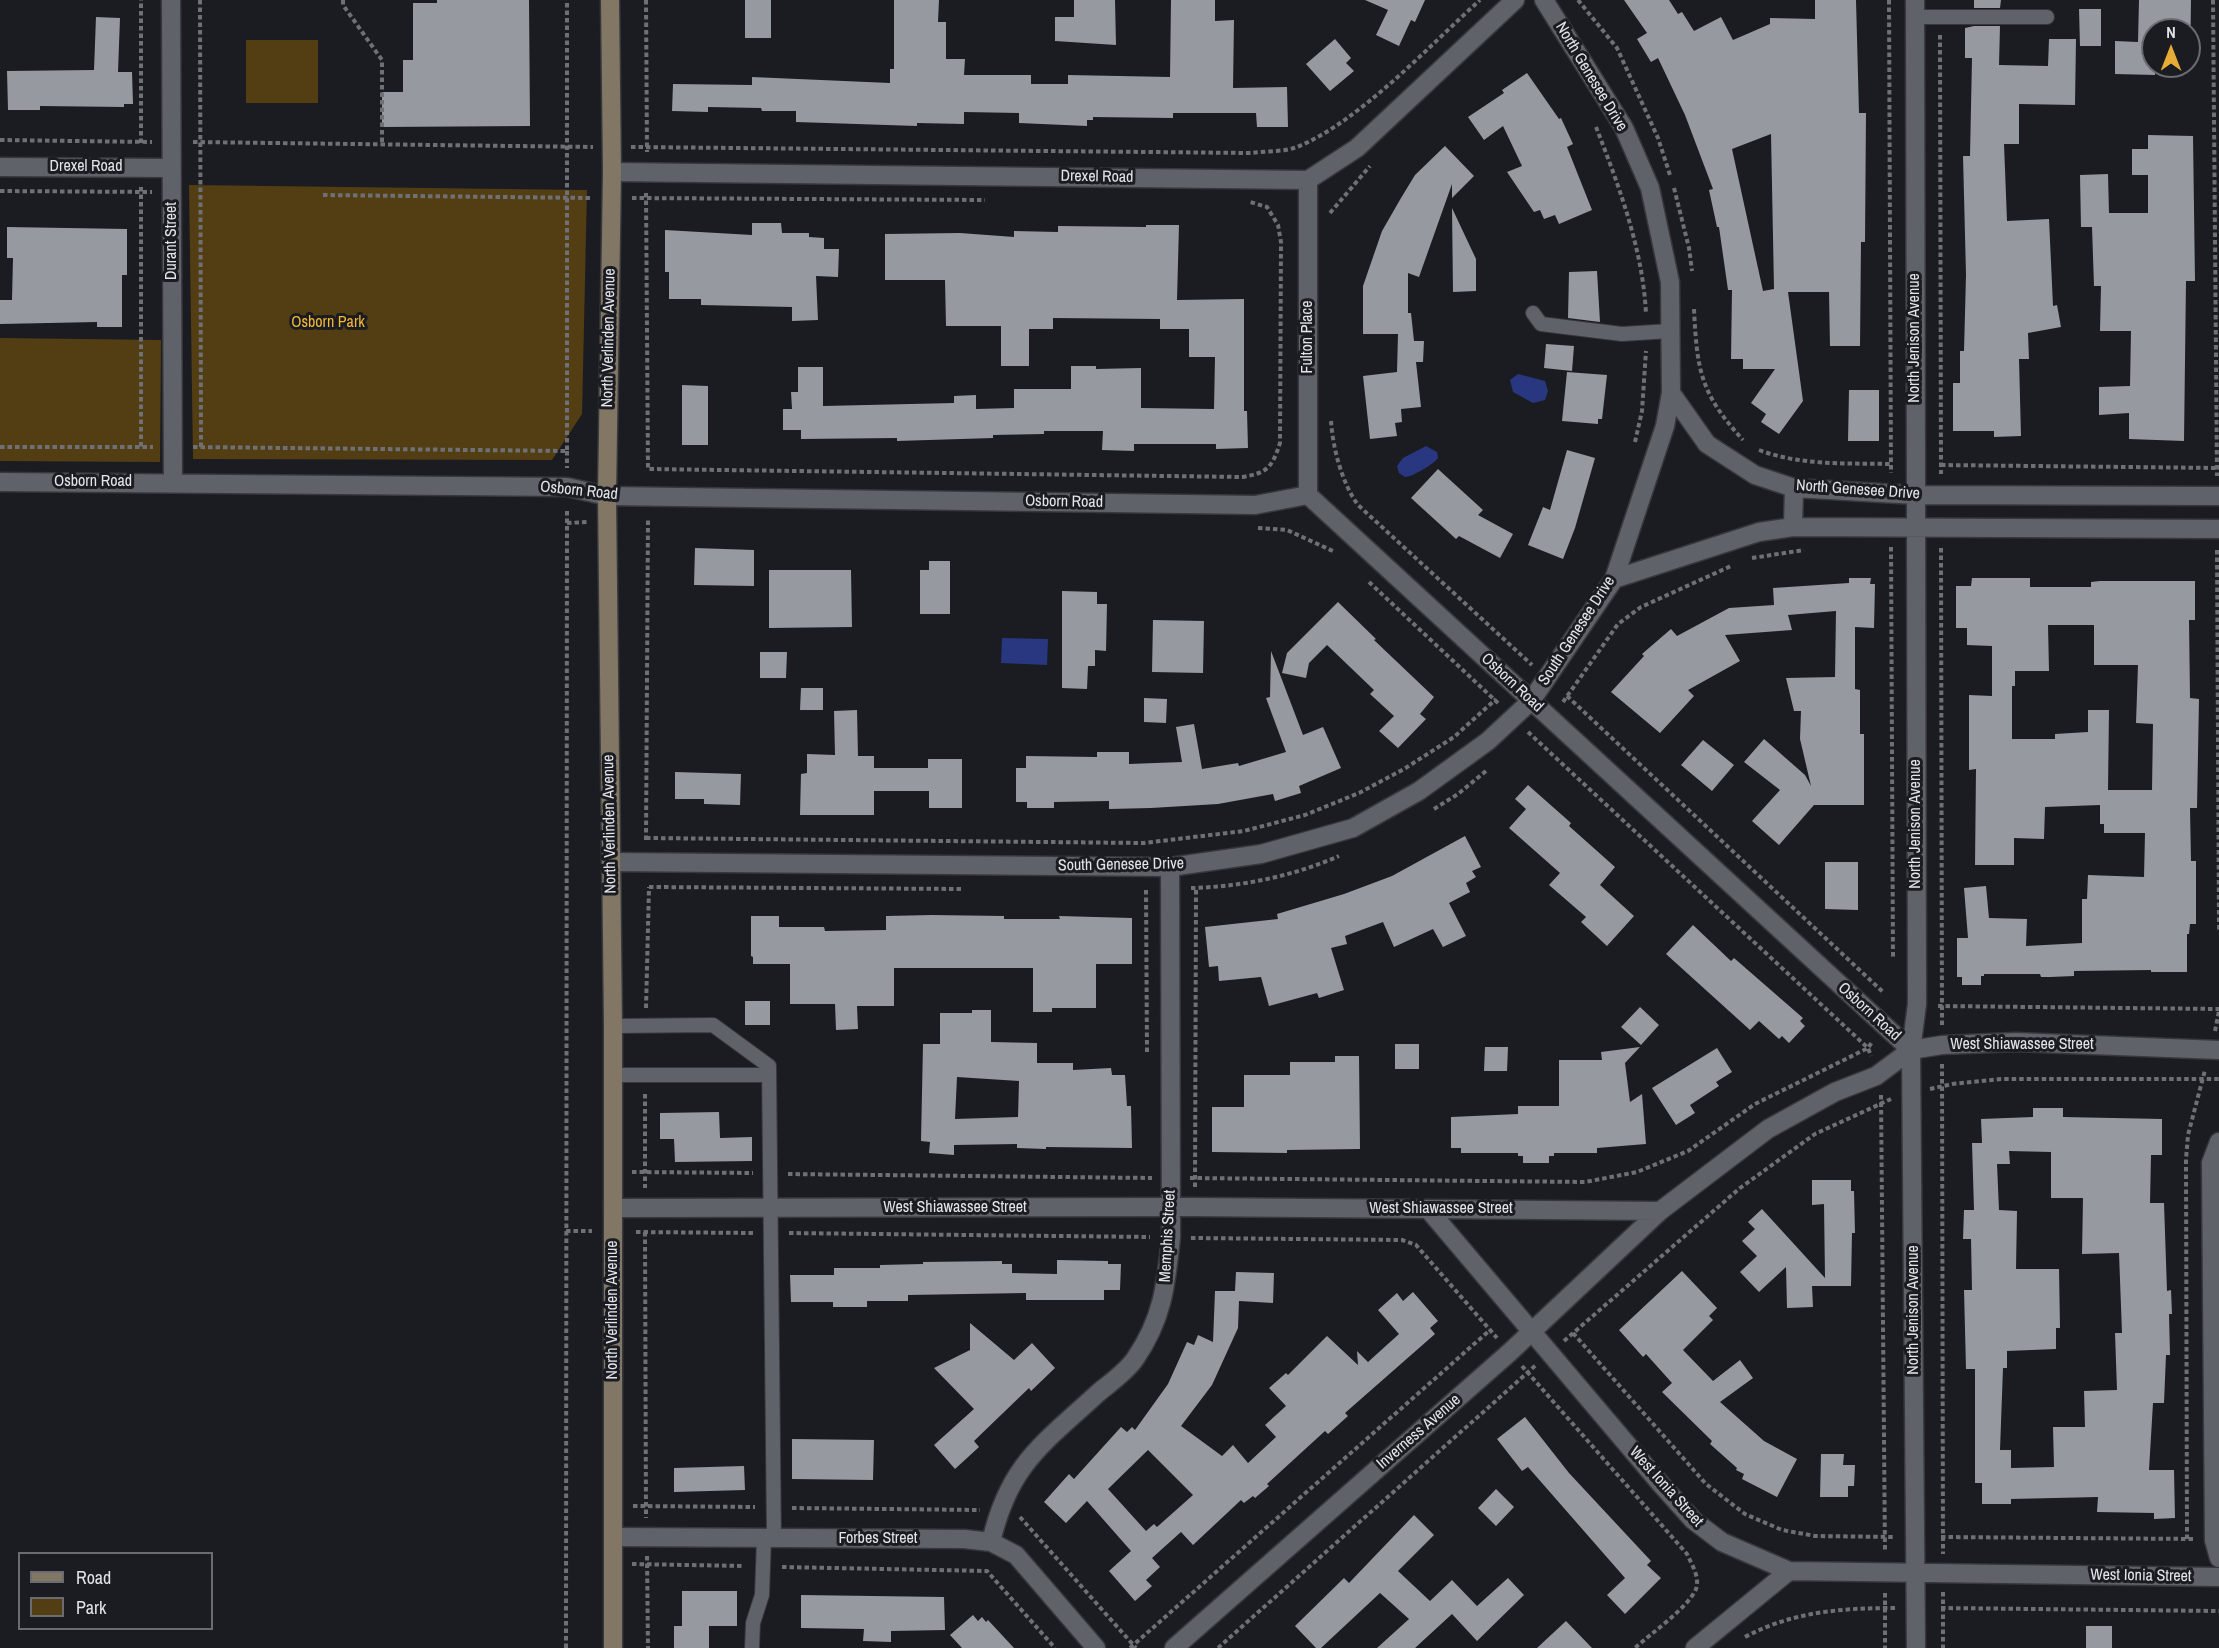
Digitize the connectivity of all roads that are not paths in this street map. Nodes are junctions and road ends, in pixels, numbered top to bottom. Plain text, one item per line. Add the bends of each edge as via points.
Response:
1 (171, 0) edge
2 (610, 0) edge
3 (1515, 0) edge
4 (1544, 0) edge
5 (1915, 8) edge
6 (2047, 17) dead end
7 (0, 167) edge
8 (171, 168) junction
9 (612, 172) junction
10 (1308, 180) junction
11 (1533, 313) dead end
12 (1670, 331) junction
13 (1671, 393) junction
14 (0, 482) edge
15 (172, 482) junction
16 (1794, 488) junction
17 (1308, 495) junction
18 (1916, 495) junction
19 (607, 496) junction
20 (2218, 496) edge
21 (1915, 526) junction
22 (1793, 527) junction
23 (2218, 529) edge
24 (1614, 579) junction
25 (1531, 701) junction
26 (611, 862) junction
27 (1170, 867) junction
28 (613, 1026) junction
29 (1911, 1050) junction
30 (2219, 1050) edge
31 (770, 1075) junction
32 (613, 1076) junction
33 (2219, 1142) edge
34 (1171, 1207) junction
35 (613, 1208) junction
36 (769, 1209) junction
37 (1428, 1209) junction
38 (1660, 1211) junction
39 (1531, 1331) junction
40 (615, 1537) junction
41 (769, 1539) junction
42 (991, 1542) junction
43 (2219, 1558) edge
44 (1789, 1571) junction
45 (1917, 1574) junction
46 (2219, 1576) edge
47 (614, 1648) edge
48 (752, 1648) edge
49 (1096, 1648) edge
50 (1174, 1648) edge
51 (1695, 1648) edge
52 (1916, 1648) edge

1 - 8 street, Durant Street
2 - 9 street, North Verlinden Avenue
3 - 10 street via 1357,148
4 - 12 street, North Genesee Drive via 1624,128 1650,188 1670,282
5 - 6 lane
5 - 18 street, North Jenison Avenue
7 - 8 street, Drexel Road
8 - 15 street, Durant Street
9 - 10 street, Drexel Road
9 - 19 street, North Verlinden Avenue
10 - 17 street, Fulton Place
11 - 12 lane via 1541,324 1622,334
12 - 13 street, North Genesee Drive
13 - 16 street, North Genesee Drive via 1707,444 1755,476
13 - 24 street, South Genesee Drive via 1665,426
14 - 15 street, Osborn Road
15 - 19 street, Osborn Road via 567,487
16 - 18 street, North Genesee Drive
16 - 22 street
17 - 19 street, Osborn Road via 1255,505
17 - 25 street, Osborn Road
18 - 20 street, North Genesee Drive
18 - 21 street, North Jenison Avenue
19 - 26 street, North Verlinden Avenue
21 - 22 street, North Genesee Drive
21 - 23 street, North Genesee Drive
21 - 29 street, North Jenison Avenue via 1917,1004
22 - 24 street, North Genesee Drive via 1759,532
24 - 25 street, South Genesee Drive
25 - 27 street, South Genesee Drive via 1488,741 1419,791 1353,828 1261,854
25 - 29 street, Osborn Road
26 - 27 street, South Genesee Drive
26 - 28 street, North Verlinden Avenue
27 - 34 street, Memphis Street
28 - 31 lane via 713,1025 769,1066
28 - 32 street, North Verlinden Avenue
29 - 30 street, West Shiawassee Street via 2016,1042
29 - 38 street, West Shiawassee Street via 1876,1076 1836,1092 1768,1129
29 - 45 street, North Jenison Avenue
31 - 32 lane
31 - 36 lane
32 - 35 street, North Verlinden Avenue
33 - 43 street via 2211,1163 2214,1539
34 - 36 street, West Shiawassee Street
34 - 37 street, West Shiawassee Street
34 - 42 street, Memphis Street via 1165,1294 1134,1361 1026,1459 1006,1491
35 - 36 street, West Shiawassee Street
35 - 40 street, North Verlinden Avenue
36 - 41 lane via 773,1508
37 - 38 street, West Shiawassee Street
37 - 39 street, West Ionia Street
38 - 39 street, Inverness Avenue
39 - 44 street, West Ionia Street via 1693,1520 1722,1542
39 - 50 street, Inverness Avenue
40 - 41 street, Forbes Street
40 - 47 street, North Verlinden Avenue
41 - 42 street, Forbes Street
41 - 48 lane
42 - 49 street, Forbes Street via 1016,1555
44 - 45 street, West Ionia Street
44 - 51 street
45 - 46 street, West Ionia Street
45 - 52 street, North Jenison Avenue

